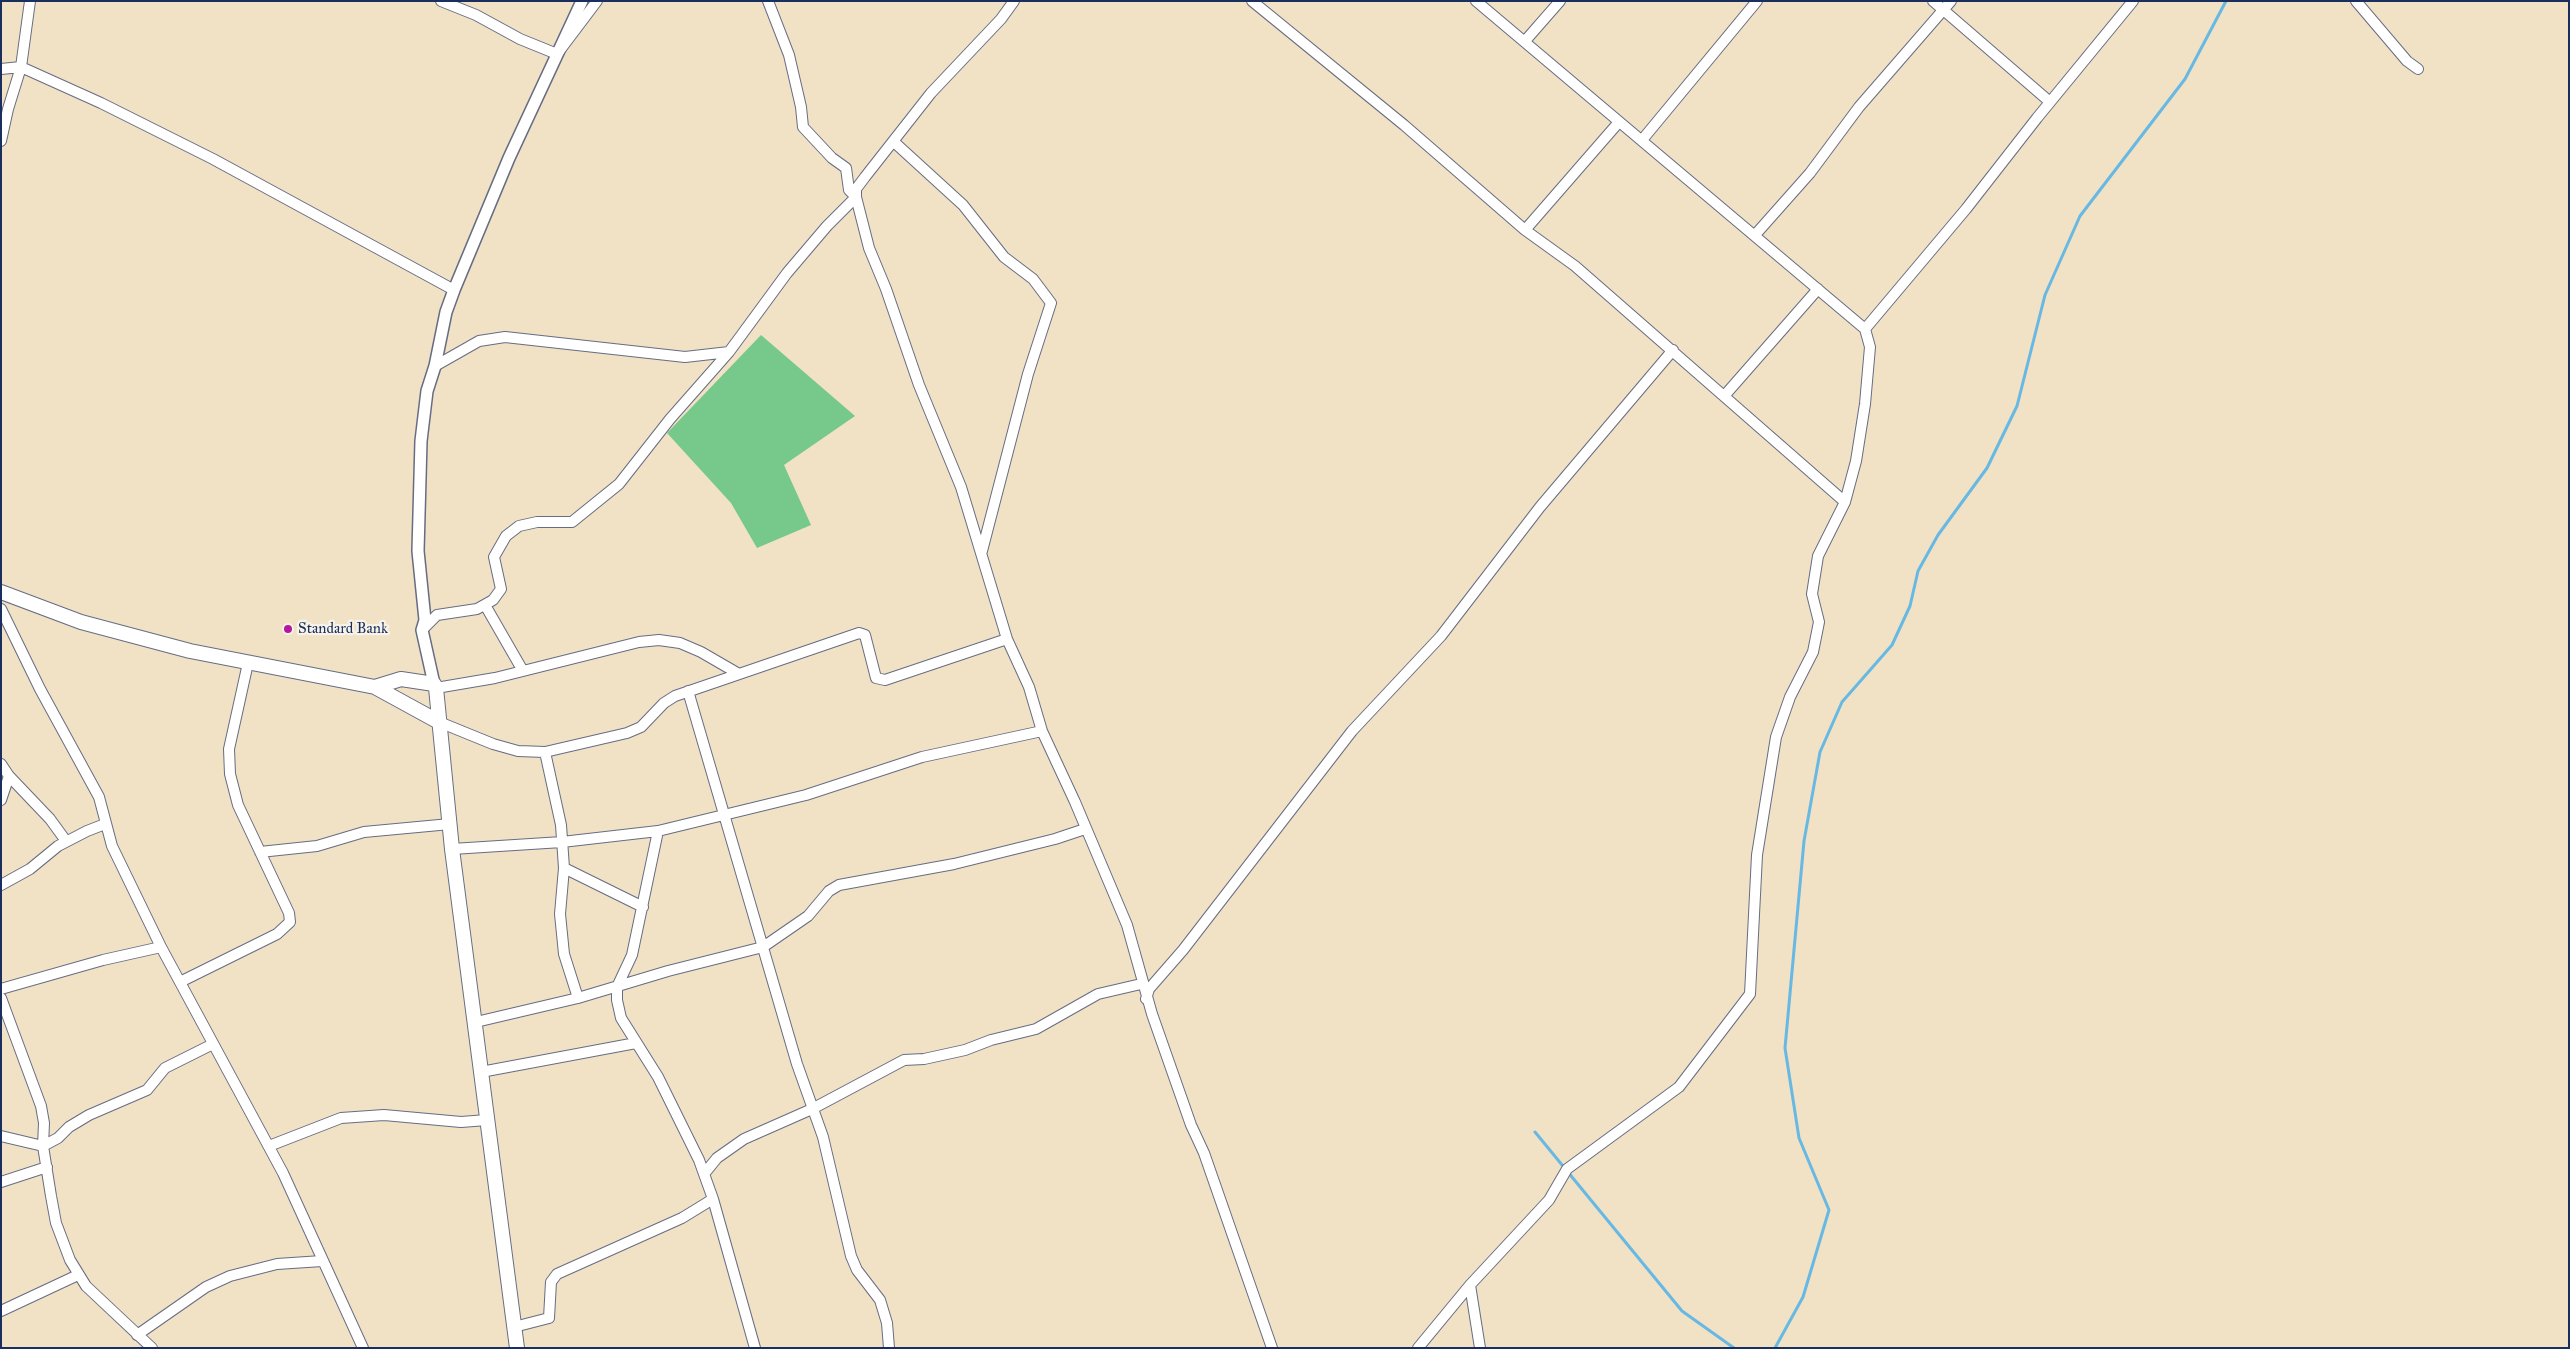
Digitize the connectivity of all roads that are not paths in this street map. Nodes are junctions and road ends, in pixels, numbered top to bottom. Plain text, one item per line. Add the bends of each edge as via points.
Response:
1 (30, 1) edge
2 (441, 1) edge
3 (582, 1) edge
4 (597, 1) edge
5 (768, 1) edge
6 (1014, 1) edge
7 (1252, 1) edge
8 (1476, 1) edge
9 (1560, 1) edge
10 (1757, 1) edge
11 (1933, 1) edge
12 (1951, 1) edge
13 (2133, 1) edge
14 (2356, 1) edge
15 (1944, 11) junction
16 (1525, 42) junction
17 (557, 54) junction
18 (20, 67) junction
19 (1, 69) edge
20 (2418, 70) dead end
21 (1, 97) edge
22 (2050, 102) junction
23 (8, 109) junction
24 (1620, 122) junction
25 (1, 140) edge
26 (1642, 140) junction
27 (894, 142) junction
28 (856, 197) junction
29 (1525, 230) junction
30 (1755, 235) junction
31 (1818, 289) junction
32 (454, 290) junction
33 (1865, 328) junction
34 (1673, 350) junction
35 (729, 352) junction
36 (435, 366) junction
37 (1725, 396) junction
38 (1845, 502) junction
39 (982, 552) junction
40 (1, 592) edge
41 (485, 605) junction
42 (1, 609) edge
43 (422, 630) junction
44 (1007, 638) junction
45 (248, 663) junction
46 (523, 671) junction
47 (739, 674) junction
48 (435, 686) junction
49 (375, 687) junction
50 (688, 691) junction
51 (439, 722) junction
52 (1042, 730) junction
53 (545, 752) junction
54 (1, 764) edge
55 (9, 776) junction
56 (1, 800) edge
57 (725, 814) junction
58 (106, 824) junction
59 (450, 824) junction
60 (1085, 829) junction
61 (658, 831) junction
62 (66, 841) junction
63 (562, 842) junction
64 (452, 849) junction
65 (260, 852) junction
66 (564, 868) junction
67 (1, 885) edge
68 (643, 907) junction
69 (161, 947) junction
70 (763, 947) junction
71 (180, 982) junction
72 (1141, 984) junction
73 (617, 987) junction
74 (1, 989) edge
75 (1, 998) edge
76 (578, 998) junction
77 (1146, 999) junction
78 (4, 1019) edge
79 (476, 1022) junction
80 (636, 1043) junction
81 (213, 1044) junction
82 (481, 1072) junction
83 (812, 1109) junction
84 (487, 1120) junction
85 (1, 1136) edge
86 (43, 1146) junction
87 (270, 1146) junction
88 (47, 1167) junction
89 (704, 1174) junction
90 (1, 1182) edge
91 (713, 1199) junction
92 (322, 1261) junction
93 (78, 1275) junction
94 (1470, 1285) junction
95 (1, 1311) edge
96 (514, 1327) junction
97 (137, 1335) junction
98 (152, 1348) edge
99 (363, 1348) edge
100 (517, 1348) edge
101 (755, 1348) edge
102 (889, 1348) edge
103 (1272, 1348) edge
104 (1418, 1348) edge
105 (1480, 1348) edge

1 - 18 street
2 - 17 street
3 - 17 street
4 - 17 street
5 - 28 street via 789,55 803,127 832,158 845,166 849,190
6 - 27 street via 943,80
7 - 29 street via 1404,125
8 - 16 street
9 - 16 street
10 - 26 street
11 - 15 street
12 - 15 street
13 - 22 street
14 - 20 street
15 - 22 street
15 - 30 street via 1858,107 1810,173
16 - 24 street
17 - 32 street
18 - 19 street
18 - 23 street
18 - 32 street via 213,159
21 - 23 street
22 - 33 street via 1966,209
23 - 25 street
24 - 26 street
24 - 29 street
26 - 30 street
27 - 28 street via 856,189
27 - 39 street via 964,205 1004,257 1034,279 1051,304 1028,374
28 - 35 street via 787,273
28 - 39 street via 869,248 919,385 958,479
29 - 34 street via 1575,266
30 - 31 street
31 - 33 street
31 - 37 street
32 - 36 street
33 - 38 street via 1870,347 1865,404 1856,462
34 - 37 street
34 - 77 street via 1540,507 1441,636 1352,731 1183,950 1149,989
35 - 36 street via 685,357 505,337 479,342
35 - 41 street via 619,484 572,522 530,523 519,526 506,536 494,557 501,589
36 - 43 street via 423,408 418,493 418,551 425,620
37 - 38 street
38 - 94 street via 1818,556 1812,594 1819,622 1813,652 1790,697 1776,737 1757,855 1750,994 1679,1087 1567,1170 1549,1200
39 - 44 street
40 - 45 main road via 81,622
41 - 43 street via 437,615
41 - 46 street
42 - 58 street via 99,797
43 - 48 street
44 - 47 street via 885,680 876,678 865,635 859,633
44 - 52 street via 1029,687
45 - 49 main road
45 - 65 street via 230,749 230,774 238,805
46 - 47 street via 658,640 680,643
46 - 48 street via 467,684
47 - 50 street
48 - 49 main road via 401,679
48 - 51 main road
49 - 51 main road
50 - 53 street via 664,703 641,727 627,733
50 - 57 street
51 - 53 street via 493,744 518,751
51 - 59 main road
52 - 57 street via 922,757 806,795
52 - 60 street
53 - 63 street via 560,817
54 - 55 street
55 - 56 street
55 - 62 street
57 - 61 street
57 - 70 street
58 - 62 street
58 - 69 street via 112,846
59 - 64 main road
59 - 65 street via 364,832 317,846
60 - 70 street via 1055,840 954,864 839,886 829,891 808,916
60 - 72 street via 1127,925
61 - 63 street
61 - 68 street
62 - 67 street via 30,869
63 - 64 street
63 - 66 street
64 - 79 main road
65 - 71 street via 289,913 290,922 277,934
66 - 68 street
66 - 76 street via 560,914 564,954
68 - 73 street via 632,955
69 - 71 street
69 - 74 street
70 - 73 street
70 - 83 street
71 - 81 street
72 - 77 street
72 - 83 street via 1098,994 1036,1029 965,1050 904,1060
73 - 76 street
73 - 80 street via 621,1018
75 - 78 street
76 - 79 street
77 - 103 street
78 - 86 street via 41,1106
79 - 82 main road
80 - 82 street
80 - 89 street via 670,1100
81 - 86 street via 165,1068 147,1090 89,1114
81 - 87 street
82 - 84 main road
83 - 89 street via 744,1139 717,1158
83 - 102 street via 831,1163 851,1256 857,1270 880,1300 887,1323
84 - 87 street via 461,1122 384,1115 341,1118
84 - 96 main road
85 - 86 street
86 - 88 street
87 - 92 street
88 - 90 street
88 - 93 street via 56,1224
89 - 91 street
91 - 96 street via 682,1218 557,1274 552,1282 549,1318
91 - 101 street
92 - 97 street via 277,1264 230,1276 206,1287
92 - 99 street
93 - 95 street
93 - 97 street
94 - 104 street
94 - 105 street
96 - 100 main road
97 - 98 street

